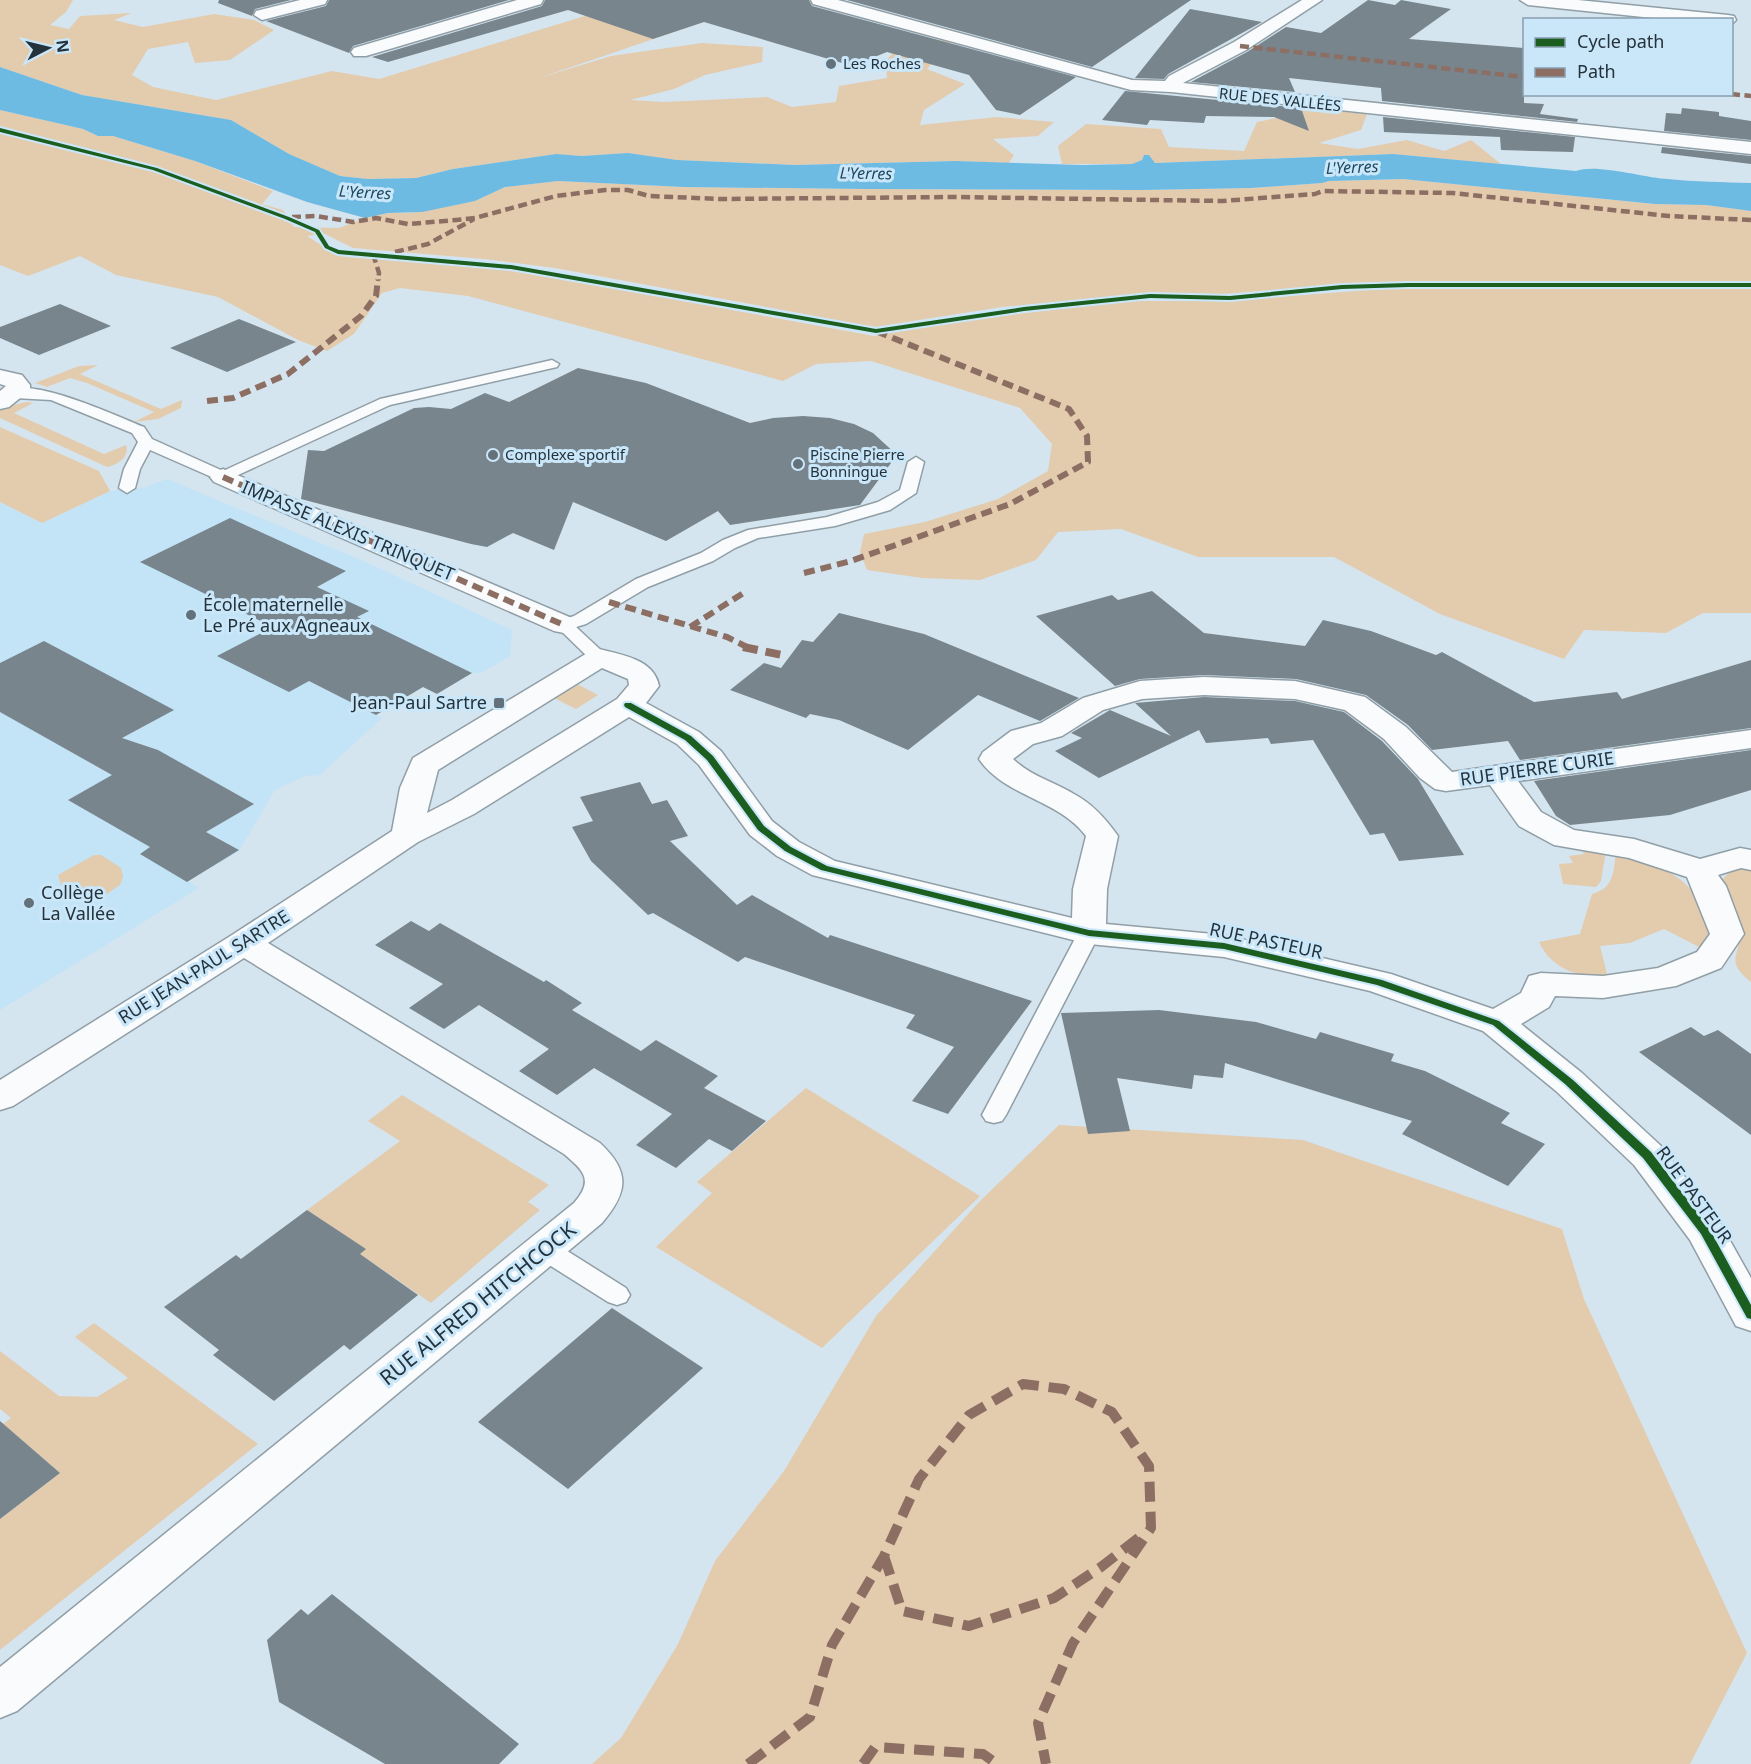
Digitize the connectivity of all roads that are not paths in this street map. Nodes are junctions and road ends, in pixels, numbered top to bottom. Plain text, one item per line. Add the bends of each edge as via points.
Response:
1 (319, 0) edge
2 (535, 0) edge
3 (819, 0) edge
4 (1314, 0) edge
5 (1528, 0) edge
6 (262, 15) dead end
7 (1713, 18) edge
8 (360, 52) dead end
9 (1171, 87) junction
10 (1751, 148) edge
11 (552, 364) dead end
12 (5, 391) edge
13 (142, 436) junction
14 (916, 462) dead end
15 (223, 477) junction
16 (127, 488) dead end
17 (564, 625) junction
18 (599, 658) junction
19 (628, 705) junction
20 (1751, 739) edge
21 (1498, 775) junction
22 (407, 835) junction
23 (1751, 860) edge
24 (1699, 870) junction
25 (1089, 933) junction
26 (244, 943) junction
27 (1496, 1023) junction
28 (0, 1097) edge
29 (994, 1115) dead end
30 (544, 1249) junction
31 (617, 1294) dead end
32 (1751, 1315) edge
33 (0, 1696) edge

1 - 6 street
2 - 8 street
3 - 9 street, RUE DES VALLÉES via 1131,85
4 - 9 street via 1175,80
5 - 7 street
9 - 10 street, RUE DES VALLÉES
11 - 15 lane via 385,402
12 - 13 lane, IMPASSE ALEXIS TRINQUET via 54,396
13 - 15 lane, IMPASSE ALEXIS TRINQUET
13 - 16 lane
14 - 17 lane via 908,493 884,506 829,522 754,534 642,583 580,620
15 - 17 street, IMPASSE ALEXIS TRINQUET
17 - 18 lane, RUE JEAN-PAUL SARTRE
18 - 19 street, RUE JEAN-PAUL SARTRE via 642,675 644,686
18 - 22 street via 424,765
19 - 22 street, RUE JEAN-PAUL SARTRE via 463,807
19 - 25 street, RUE PASTEUR via 688,738 710,758 761,828 788,849 824,868
20 - 21 street, RUE PIERRE CURIE
21 - 24 street via 1530,819 1565,838 1634,849
21 - 25 street, RUE PIERRE CURIE via 1446,782 1395,732 1354,703 1295,690 1164,688 1140,690 1093,704 1051,730 1023,737 994,759 1007,774 1076,806 1092,819 1102,836 1090,889
22 - 26 street, RUE JEAN-PAUL SARTRE
23 - 24 street via 1740,858
24 - 27 street via 1727,934 1709,960 1653,980 1603,987 1541,984 1538,999
25 - 27 street, RUE PASTEUR via 1224,946 1379,982
25 - 29 lane
26 - 28 street, RUE JEAN-PAUL SARTRE
26 - 30 street, RUE ALFRED HITCHCOCK via 595,1159 603,1168 605,1179 600,1199
27 - 32 street, RUE PASTEUR via 1569,1082 1647,1155 1705,1231
30 - 31 lane
30 - 33 street, RUE ALFRED HITCHCOCK

